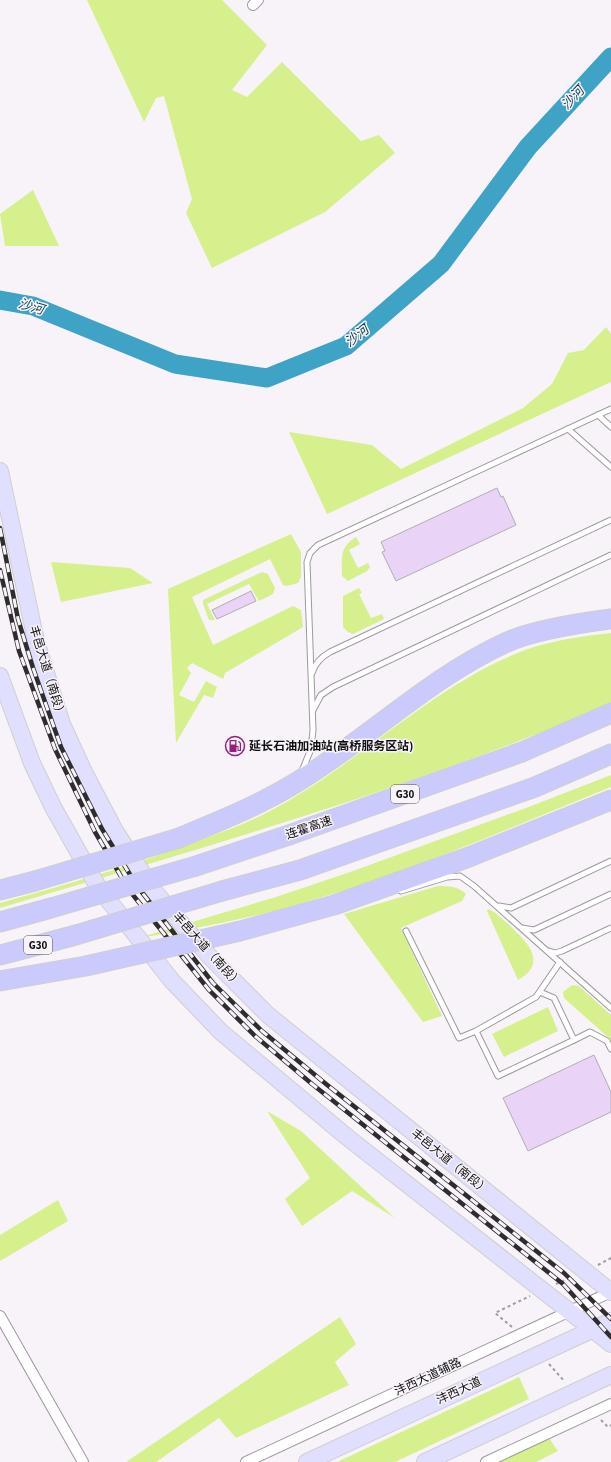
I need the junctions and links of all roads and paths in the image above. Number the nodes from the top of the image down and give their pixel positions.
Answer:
1 (611, 409) edge
2 (598, 415) junction
3 (611, 427) edge
4 (568, 429) junction
5 (611, 467) edge
6 (0, 471) edge
7 (611, 520) edge
8 (611, 555) edge
9 (611, 619) edge
10 (0, 676) edge
11 (311, 677) junction
12 (313, 710) junction
13 (611, 713) edge
14 (611, 754) edge
15 (285, 788) junction
16 (611, 800) edge
17 (611, 861) edge
18 (0, 890) edge
19 (391, 894) dead end
20 (611, 894) edge
21 (357, 904) dead end
22 (494, 904) junction
23 (311, 911) junction
24 (0, 922) edge
25 (520, 926) junction
26 (611, 928) edge
27 (406, 931) dead end
28 (546, 950) junction
29 (0, 955) edge
30 (560, 962) junction
31 (0, 981) edge
32 (540, 992) junction
33 (611, 1008) edge
34 (476, 1031) junction
35 (574, 1040) junction
36 (611, 1049) edge
37 (611, 1292) edge
38 (570, 1311) junction
39 (0, 1316) edge
40 (611, 1321) edge
41 (593, 1329) junction
42 (611, 1344) edge
43 (611, 1375) edge
44 (611, 1404) edge
45 (84, 1462) edge
46 (246, 1462) edge
47 (307, 1462) edge
48 (425, 1462) edge
49 (486, 1462) edge

1 - 2 lane
2 - 3 lane
2 - 4 lane
4 - 5 lane
4 - 11 lane
6 - 37 main road, 丰邑大道（南段）
7 - 11 lane
8 - 12 lane
9 - 15 highway
10 - 38 main road
11 - 12 lane
12 - 15 lane
13 - 24 highway, 连霍高速 / G30, bridge
14 - 29 highway, G30, bridge
15 - 18 highway, bridge
16 - 23 highway
17 - 22 lane
19 - 22 lane
20 - 25 lane
21 - 23 lane
22 - 25 lane
23 - 31 highway, bridge
25 - 28 lane
26 - 28 lane
27 - 34 lane
28 - 30 lane
30 - 32 lane
30 - 33 lane
32 - 34 lane
32 - 35 lane
34 - 35 lane
35 - 36 lane
37 - 38 street, 沣西大道辅路
38 - 41 main road
38 - 46 street, 沣西大道辅路
39 - 45 street
40 - 41 main road, 沣西大道
41 - 42 main road
41 - 47 main road, 沣西大道
43 - 48 main road
44 - 49 street

